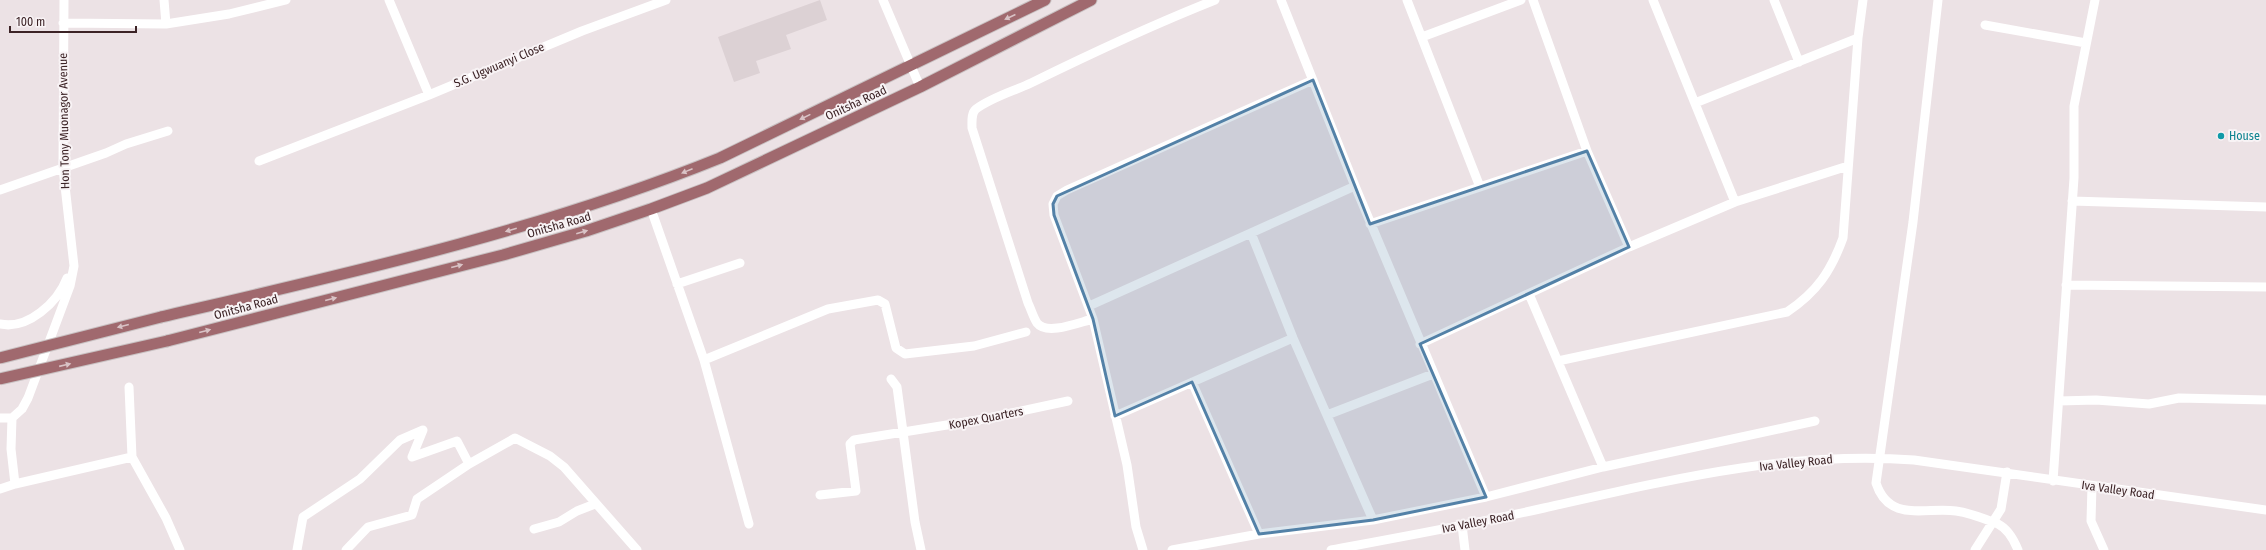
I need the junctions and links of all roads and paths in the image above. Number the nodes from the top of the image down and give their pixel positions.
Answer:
1 (64, 0) edge
2 (164, 0) edge
3 (286, 0) edge
4 (389, 0) edge
5 (666, 0) edge
6 (883, 0) edge
7 (1045, 0) edge
8 (1091, 0) edge
9 (1215, 0) edge
10 (1281, 0) edge
11 (1407, 0) edge
12 (1521, 0) edge
13 (1533, 0) edge
14 (1653, 0) edge
15 (1774, 0) edge
16 (1863, 0) edge
17 (1938, 0) edge
18 (2095, 0) edge
19 (63, 23) junction
20 (166, 24) junction
21 (1985, 25) dead end
22 (1422, 37) junction
23 (1858, 38) junction
24 (2086, 43) junction
25 (1799, 62) junction
26 (910, 66) junction
27 (1313, 80) junction
28 (920, 87) junction
29 (429, 95) junction
30 (1695, 103) junction
31 (168, 131) dead end
32 (1587, 151) junction
33 (259, 161) dead end
34 (1848, 166) junction
35 (62, 168) junction
36 (1355, 186) junction
37 (1480, 187) junction
38 (0, 190) edge
39 (1734, 202) junction
40 (2072, 202) junction
41 (2266, 207) edge
42 (651, 209) junction
43 (1370, 224) junction
44 (1251, 233) junction
45 (1629, 247) junction
46 (740, 263) dead end
47 (74, 266) junction
48 (677, 284) junction
49 (2066, 285) junction
50 (2266, 286) edge
51 (1529, 294) junction
52 (1089, 306) junction
53 (1093, 319) junction
54 (0, 324) edge
55 (1026, 332) dead end
56 (1293, 338) junction
57 (1420, 344) junction
58 (0, 358) edge
59 (704, 360) junction
60 (1558, 361) junction
61 (1433, 374) junction
62 (0, 379) edge
63 (891, 379) dead end
64 (1192, 382) junction
65 (129, 386) dead end
66 (2266, 400) edge
67 (1068, 401) dead end
68 (2059, 401) junction
69 (1327, 415) junction
70 (1115, 416) junction
71 (0, 418) edge
72 (12, 418) junction
73 (1815, 421) dead end
74 (904, 434) junction
75 (132, 456) junction
76 (1878, 457) junction
77 (469, 464) junction
78 (1603, 467) junction
79 (2007, 472) junction
80 (2053, 481) junction
81 (15, 484) junction
82 (2092, 486) junction
83 (0, 489) edge
84 (820, 495) dead end
85 (1486, 497) junction
86 (595, 504) junction
87 (2266, 510) edge
88 (1373, 520) junction
89 (1994, 522) junction
90 (749, 524) dead end
91 (1462, 525) junction
92 (534, 530) dead end
93 (1259, 534) junction
94 (180, 550) edge
95 (297, 550) edge
96 (346, 550) edge
97 (637, 550) edge
98 (921, 550) edge
99 (1143, 550) edge
100 (1172, 550) edge
101 (1331, 550) edge
102 (1465, 550) edge
103 (1975, 550) edge
104 (2018, 550) edge
105 (2104, 550) edge

1 - 19 street, Hon Tony Muonagor Avenue
2 - 20 street
3 - 20 street
4 - 29 street
5 - 29 street, S.G. Ugwuanyi Close
6 - 26 street
7 -> 26 main road, Onitsha Road
8 - 28 main road, Onitsha Road
9 - 53 street
10 - 27 street
11 - 22 street
12 - 22 street
13 - 32 street
14 - 30 street
15 - 25 street
16 - 23 street
17 - 76 street
18 - 24 street
19 - 20 street
19 - 35 street, Hon Tony Muonagor Avenue
21 - 24 street
22 - 37 street
23 - 25 street
23 - 34 street
24 - 40 street
25 - 30 street
26 - 28 street
26 -> 58 main road, Onitsha Road, bridge
27 - 36 street
27 - 52 street
28 - 42 main road, Onitsha Road
29 - 33 street, S.G. Ugwuanyi Close
30 - 39 street
31 - 35 street
32 - 37 street
32 - 45 street
34 - 39 street
34 - 60 street
35 - 38 street
35 - 47 street, Hon Tony Muonagor Avenue
36 - 43 street
36 - 44 street
37 - 43 street
39 - 45 street
40 - 41 street
40 - 49 street
42 - 48 street
62 -> 42 main road, Onitsha Road, bridge
43 - 57 street
44 - 52 street
44 - 56 street
45 - 51 street
46 - 48 street
47 - 54 street
47 - 72 street, Hon Tony Muonagor Avenue
48 - 59 street
49 - 50 street
49 - 68 street
51 - 57 street
51 - 60 street
52 - 53 street
53 - 70 street
55 - 59 street
56 - 64 street
56 - 69 street
57 - 61 street
59 - 90 street
60 - 78 street
61 - 69 street
61 - 85 street
63 - 74 street
64 - 70 street
64 - 93 street
65 - 75 street
66 - 68 street
67 - 74 street, Kopex Quarters
68 - 80 street
69 - 88 street
70 - 99 street
71 - 72 street
72 - 81 street
73 - 78 street
74 - 84 street, Kopex Quarters
74 - 98 street
75 - 81 street
75 - 94 street
76 - 79 street, Iva Valley Road
76 - 89 street
76 - 91 street, Iva Valley Road
77 - 86 street
77 - 95 street
77 - 96 street
78 - 85 street
79 - 80 street, Iva Valley Road
79 - 89 street
80 - 82 street, Iva Valley Road
81 - 83 street
82 - 87 street, Iva Valley Road
82 - 105 street
85 - 88 street
86 - 92 street
86 - 97 street
88 - 93 street
89 - 103 street
89 - 104 street
91 - 101 street, Iva Valley Road
91 - 102 street
93 - 100 street

